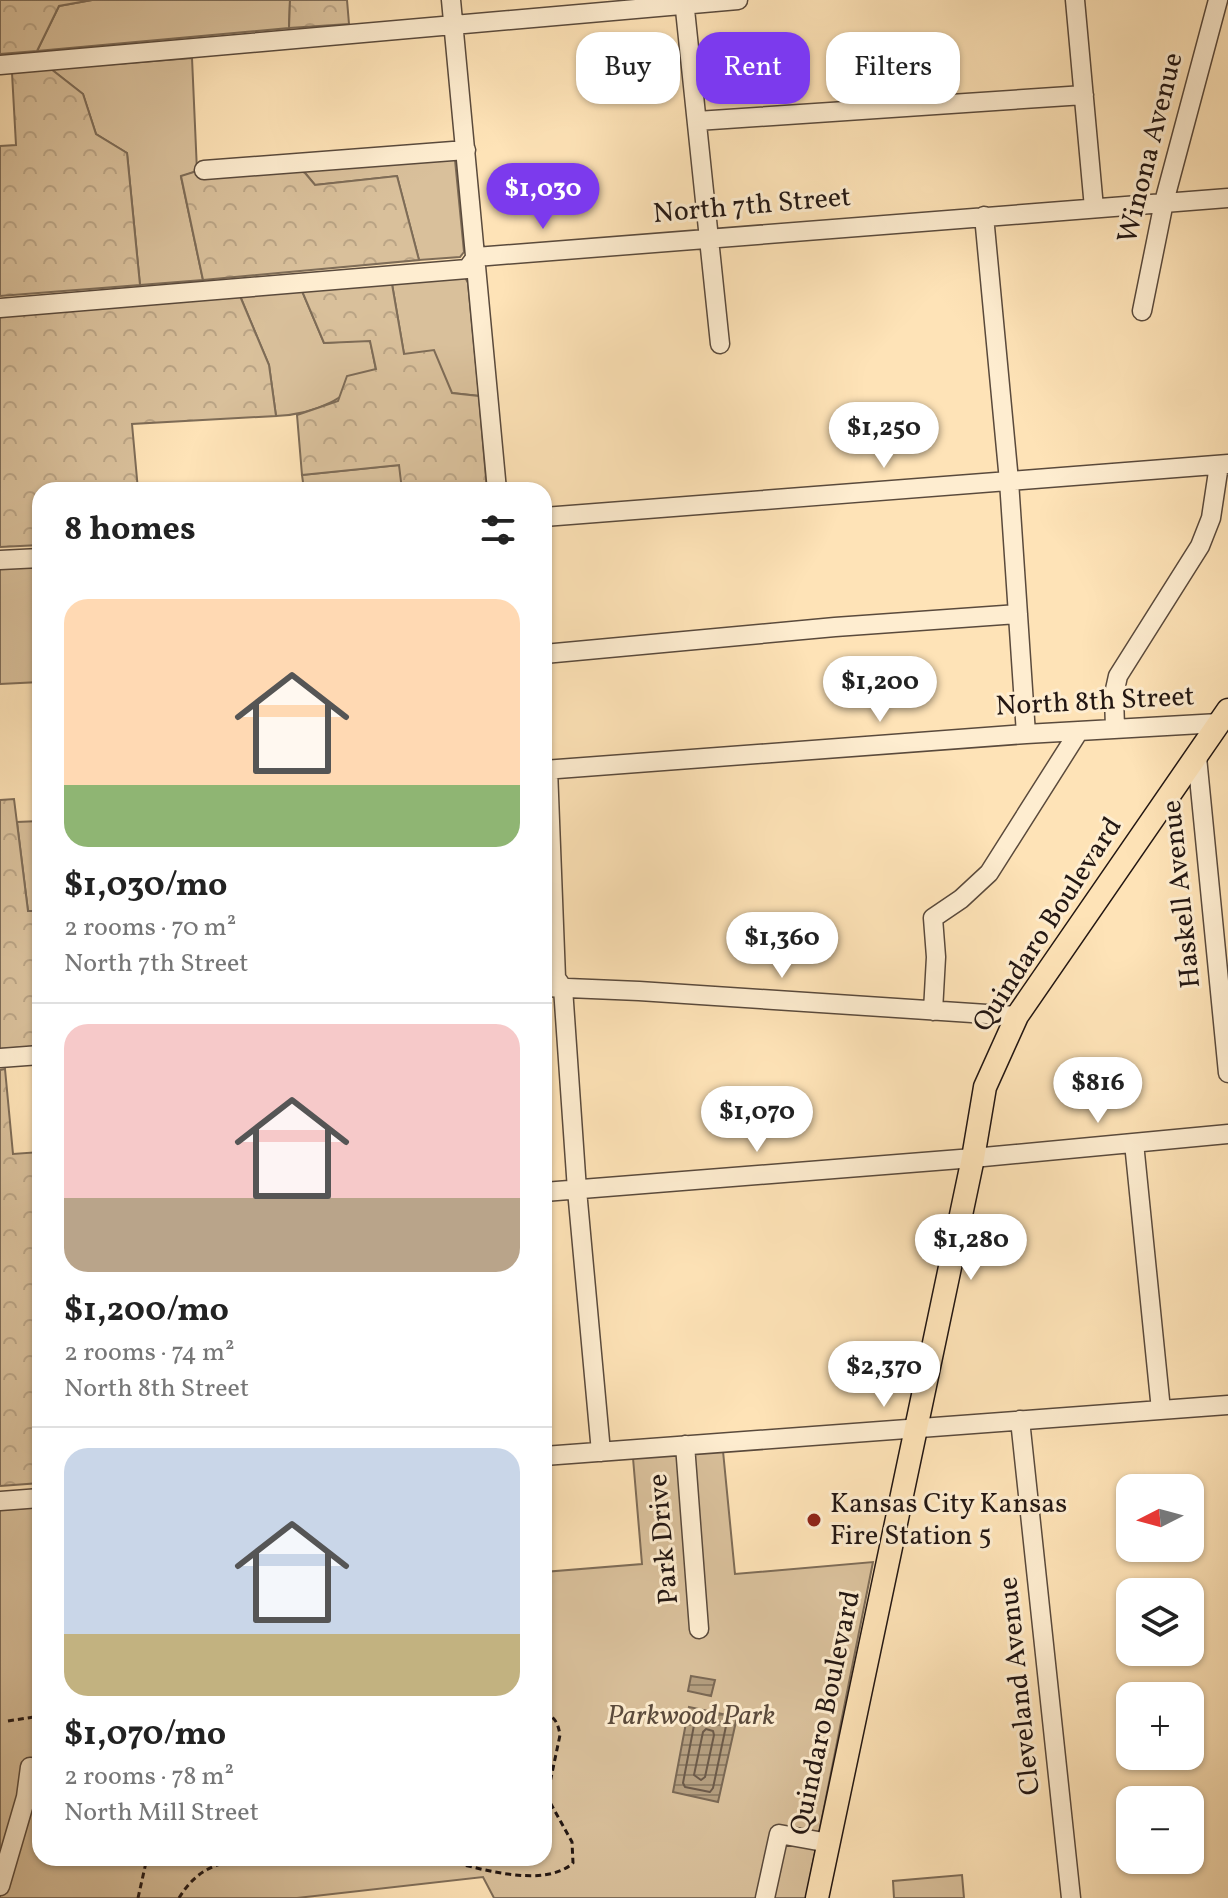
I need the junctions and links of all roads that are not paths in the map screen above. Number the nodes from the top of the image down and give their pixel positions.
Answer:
1 (451, 0) edge
2 (738, 0) edge
3 (1075, 0) edge
4 (1218, 0) edge
5 (684, 2) edge
6 (453, 27) junction
7 (0, 65) edge
8 (1084, 95) junction
9 (697, 121) junction
10 (466, 150) junction
11 (204, 170) dead end
12 (1228, 198) edge
13 (1164, 202) junction
14 (1094, 208) junction
15 (984, 216) junction
16 (709, 237) junction
17 (476, 257) junction
18 (0, 308) edge
19 (1142, 311) dead end
20 (720, 344) dead end
21 (1224, 465) edge
22 (1009, 481) junction
23 (496, 482) edge
24 (552, 516) edge
25 (32, 558) edge
26 (0, 560) edge
27 (1018, 614) junction
28 (552, 653) edge
29 (1224, 716) edge
30 (1115, 729) junction
31 (1079, 731) junction
32 (1026, 734) junction
33 (1197, 757) junction
34 (552, 770) edge
35 (1219, 888) edge
36 (552, 895) edge
37 (553, 988) edge
38 (933, 1011) junction
39 (1017, 1016) junction
40 (32, 1056) edge
41 (0, 1058) edge
42 (1228, 1073) edge
43 (1228, 1134) edge
44 (1134, 1143) junction
45 (973, 1158) junction
46 (577, 1190) junction
47 (552, 1192) edge
48 (1228, 1405) edge
49 (1161, 1410) junction
50 (1020, 1420) junction
51 (917, 1427) junction
52 (685, 1445) junction
53 (601, 1452) junction
54 (552, 1455) edge
55 (32, 1499) edge
56 (0, 1501) edge
57 (699, 1629) dead end
58 (30, 1767) dead end
59 (829, 1843) junction
60 (0, 1886) edge
61 (765, 1898) edge
62 (817, 1898) edge
63 (1071, 1898) edge

1 - 6 street
2 - 5 street
3 - 8 street
4 - 13 street, Winona Avenue
5 - 6 street
5 - 9 street
6 - 7 street
6 - 10 street
8 - 9 street
8 - 14 street
9 - 16 street
10 - 11 street
10 - 17 street
12 - 13 street, North 7th Street
13 - 14 street, North 7th Street
13 - 19 street, Winona Avenue
14 - 15 street, North 7th Street
15 - 16 street, North 7th Street
15 - 22 street
16 - 17 street, North 7th Street
16 - 20 street
17 - 18 street, North 7th Street
17 - 23 street
21 - 22 street
21 - 30 street
22 - 24 street
22 - 27 street
25 - 26 street
27 - 28 street
27 - 32 street
29 - 30 street, North 8th Street
29 - 33 main road, Quindaro Boulevard
30 - 31 street, North 8th Street
31 - 32 street, North 8th Street
31 - 38 street
32 - 34 street, North 8th Street
33 - 35 street, Haskell Avenue
33 - 39 main road, Quindaro Boulevard
35 - 42 street, Haskell Avenue
36 - 37 street
37 - 38 street
37 - 46 street
38 - 39 street
39 - 45 main road, Quindaro Boulevard
40 - 41 street
43 - 44 street
44 - 45 street
44 - 49 street
45 - 46 street
45 - 51 main road, Quindaro Boulevard
46 - 47 street
46 - 53 street
48 - 49 street
49 - 50 street
50 - 51 street
50 - 63 street, Cleveland Avenue
51 - 52 street
51 - 59 main road, Quindaro Boulevard
52 - 53 street
52 - 57 street, Park Drive
53 - 54 street
55 - 56 street
58 - 60 street
59 - 61 street
59 - 62 main road, Quindaro Boulevard

